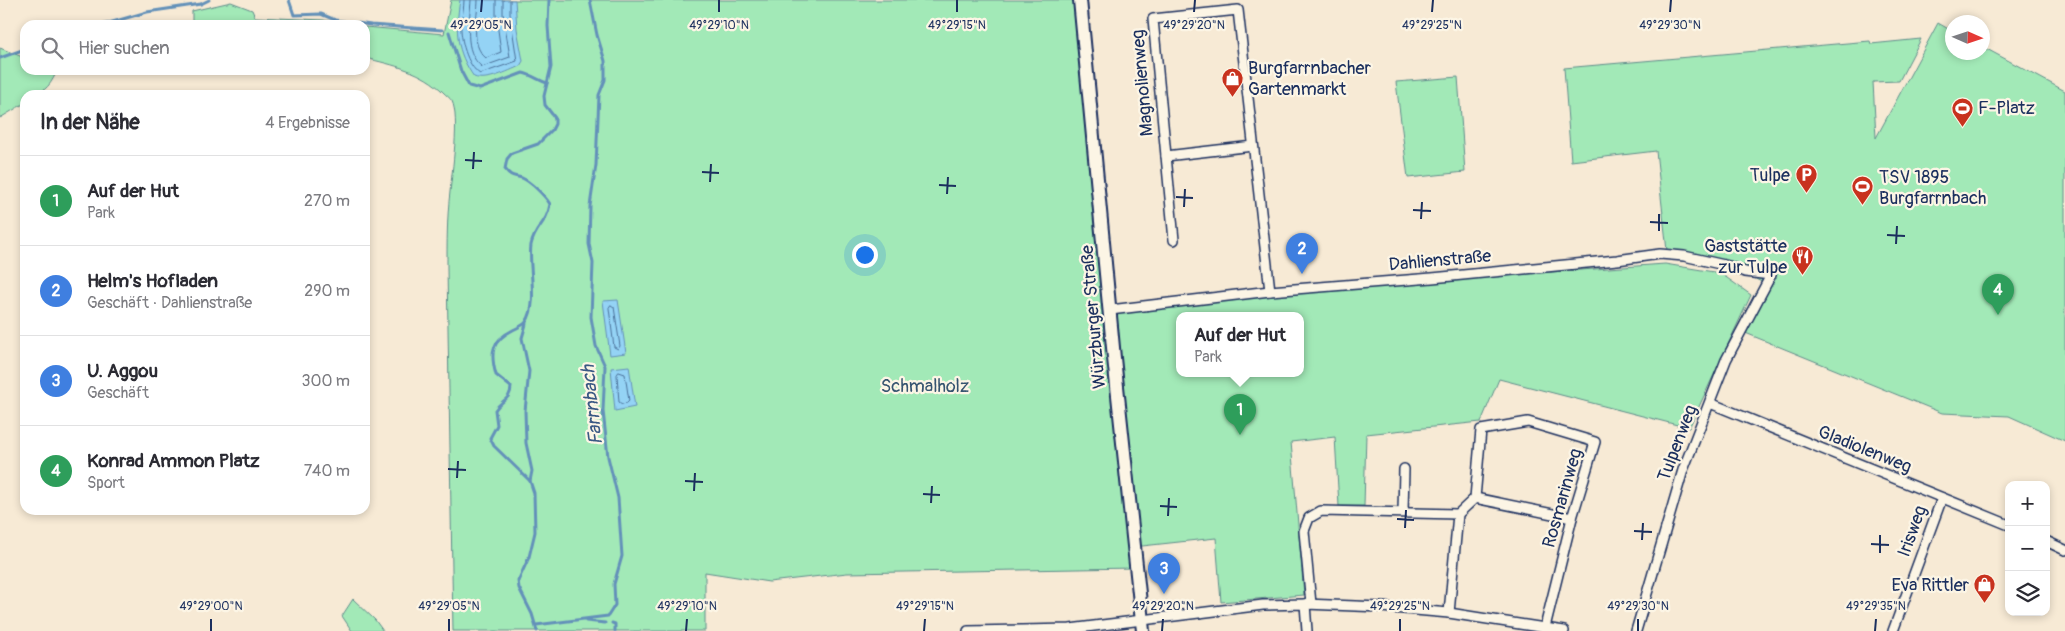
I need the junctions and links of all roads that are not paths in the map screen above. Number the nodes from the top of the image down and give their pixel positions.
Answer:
1 (1080, 0) edge
2 (1253, 146) junction
3 (1166, 156) junction
4 (1174, 240) dead end
5 (1770, 275) joint
6 (1270, 291) junction
7 (1110, 310) junction
8 (1710, 403) junction
9 (1404, 469) dead end
10 (1475, 498) junction
11 (1942, 498) junction
12 (1403, 512) junction
13 (1458, 514) junction
14 (1572, 518) junction
15 (2005, 523) edge
16 (2050, 543) edge
17 (2065, 550) edge
18 (1308, 604) junction
19 (1449, 613) junction
20 (1142, 625) edge
21 (1545, 627) junction
22 (1070, 630) edge
23 (968, 631) edge
24 (1307, 631) edge
25 (1564, 631) edge
26 (1636, 631) edge
27 (1893, 631) edge

1 - 7 street, Würzburger Straße
2 - 3 street, Magnolienweg
2 - 3 street, Magnolienweg
2 - 6 street, Magnolienweg
3 - 4 street, Magnolienweg
5 - 6 street, Dahlienstraße
5 - 8 street, Tulpenweg
6 - 7 street, Dahlienstraße
7 - 20 street, Würzburger Straße
8 - 11 street, Gladiolenweg
8 - 26 street, Tulpenweg
9 - 12 street
10 - 13 street
10 - 14 street
10 - 14 street, Rosmarinweg
11 - 15 street, Gladiolenweg
11 - 27 street, Irisweg
12 - 13 street
12 - 18 street
13 - 19 street
14 - 21 street, Rosmarinweg
16 - 17 street
18 - 19 street
18 - 20 street
18 - 24 street
19 - 21 street
20 - 22 street
21 - 25 street
22 - 23 street

